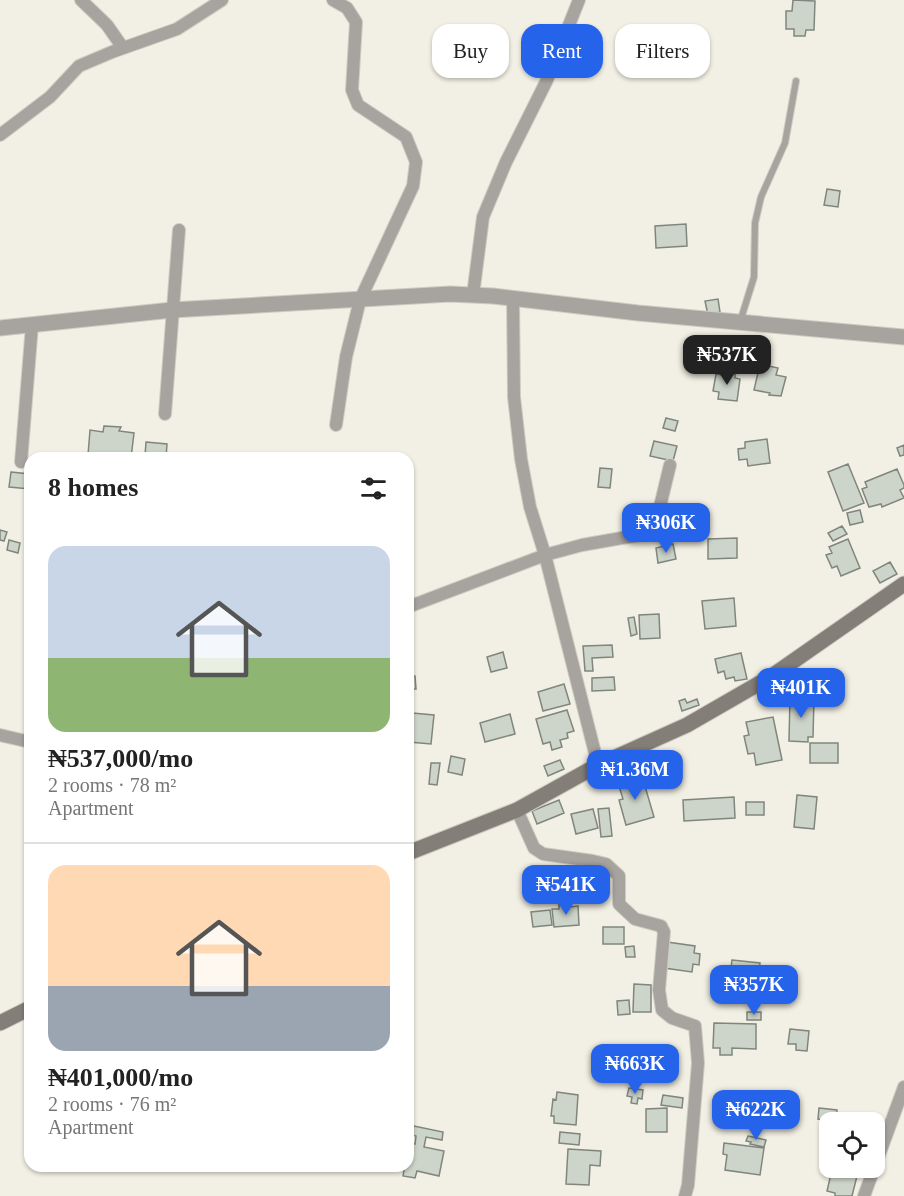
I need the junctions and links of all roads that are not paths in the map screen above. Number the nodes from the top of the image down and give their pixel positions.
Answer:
1 (81, 0) edge
2 (222, 0) edge
3 (333, 0) edge
4 (579, 0) edge
5 (123, 48) junction
6 (796, 81) dead end
7 (0, 135) edge
8 (179, 231) dead end
9 (474, 295) junction
10 (513, 298) junction
11 (360, 300) junction
12 (172, 310) junction
13 (739, 322) junction
14 (32, 325) junction
15 (0, 328) edge
16 (904, 337) edge
17 (165, 414) dead end
18 (336, 425) dead end
19 (21, 462) dead end
20 (670, 465) dead end
21 (545, 555) junction
22 (904, 584) edge
23 (414, 605) edge
24 (0, 735) edge
25 (24, 741) edge
26 (597, 765) junction
27 (517, 810) junction
28 (414, 851) edge
29 (24, 1008) edge
30 (0, 1023) edge
31 (904, 1087) edge
32 (685, 1196) edge
33 (864, 1196) edge

1 - 5 street
2 - 5 street
3 - 11 street
4 - 9 street
5 - 7 street
6 - 13 lane
8 - 12 street
9 - 10 street
9 - 11 street
10 - 13 street
10 - 21 street
11 - 12 street
11 - 18 street
12 - 14 street
12 - 17 street
13 - 16 street
14 - 15 street
14 - 19 street
20 - 21 street
21 - 23 street
21 - 26 street
22 - 26 main road
24 - 25 street
26 - 27 main road
27 - 28 main road
27 - 32 street
29 - 30 main road
31 - 33 street

